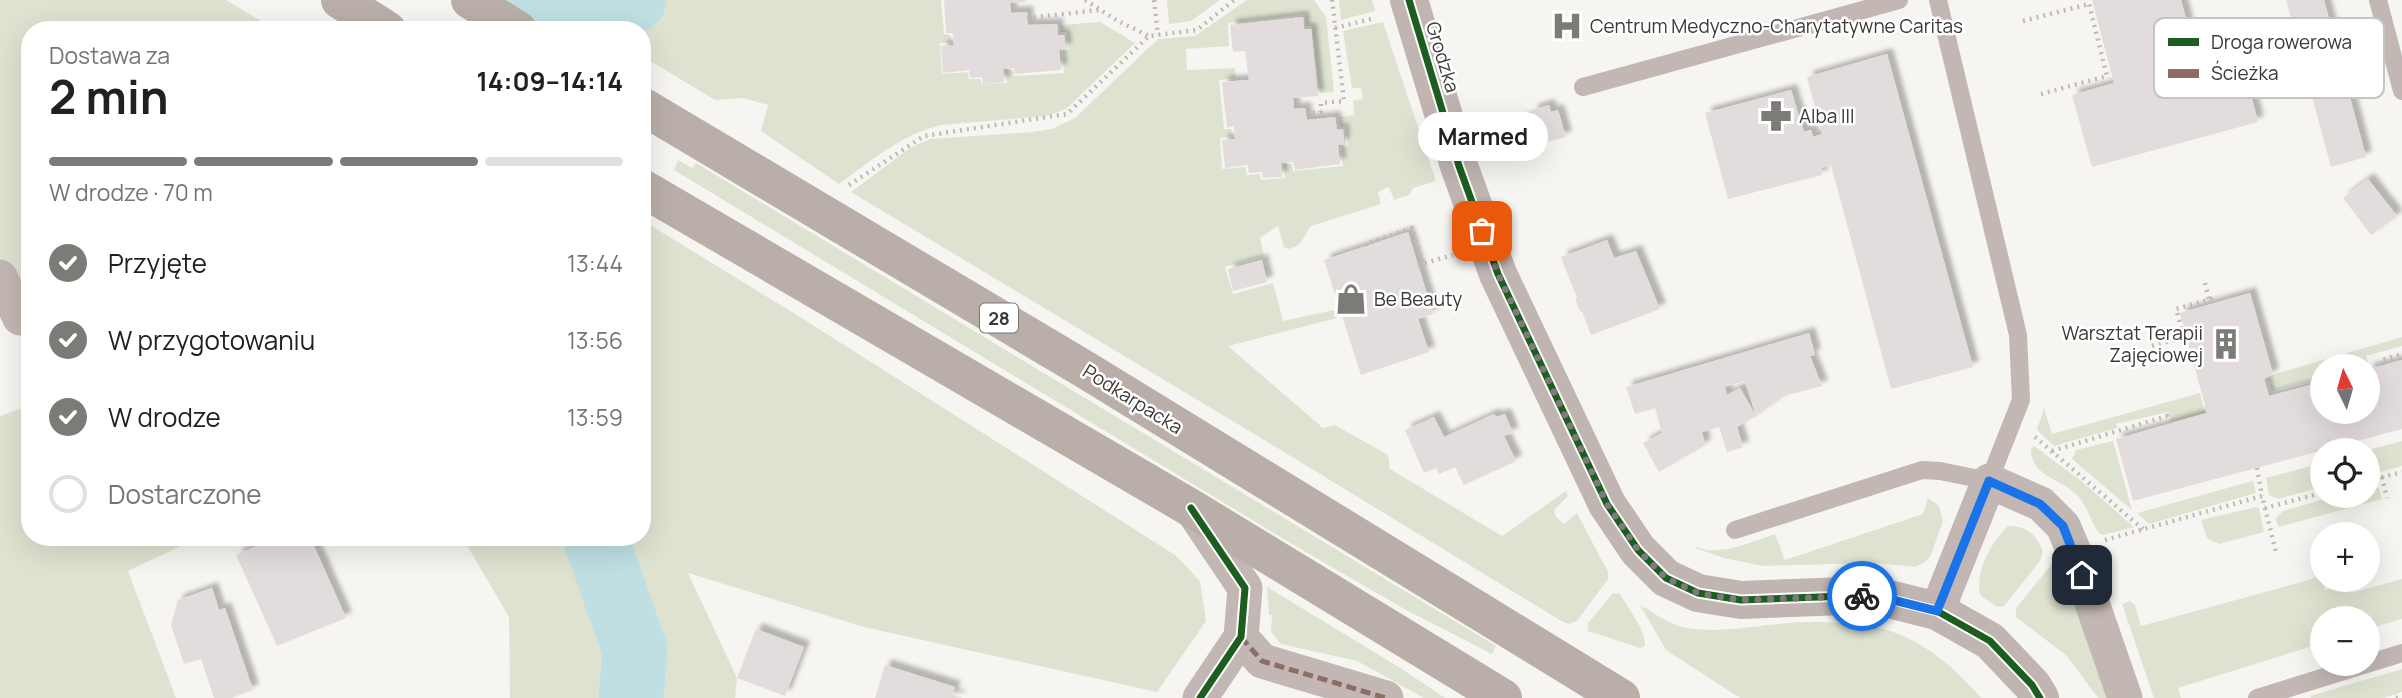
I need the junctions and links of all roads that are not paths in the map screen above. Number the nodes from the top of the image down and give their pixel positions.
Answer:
1 (340, 0) edge
2 (470, 0) edge
3 (1899, 0) edge
4 (1938, 0) edge
5 (2378, 0) edge
6 (1398, 7) edge
7 (2383, 18) edge
8 (373, 21) edge
9 (504, 21) edge
10 (2384, 23) edge
11 (1583, 87) dead end
12 (2402, 91) edge
13 (651, 111) edge
14 (651, 193) edge
15 (0, 277) edge
16 (20, 318) dead end
17 (1989, 481) junction
18 (1191, 508) junction
19 (1735, 530) dead end
20 (1937, 611) junction
21 (1241, 637) junction
22 (2402, 653) edge
23 (1322, 687) edge
24 (1200, 698) edge
25 (1386, 698) edge
26 (1503, 698) edge
27 (1621, 698) edge
28 (2040, 698) edge
29 (2124, 698) edge
30 (2257, 698) edge

1 - 8 main road
2 - 9 main road
3 - 11 lane
4 - 17 lane
5 - 7 lane
6 - 20 street, Grodzka
10 - 12 lane
13 - 27 main road, Podkarpacka / 28
14 - 18 main road
15 - 16 street
17 - 19 lane
17 - 20 street
17 - 29 street
18 - 21 street
18 - 26 main road
20 - 28 street, Grodzka
21 - 23 street
21 - 24 street
22 - 30 lane
23 - 25 street

